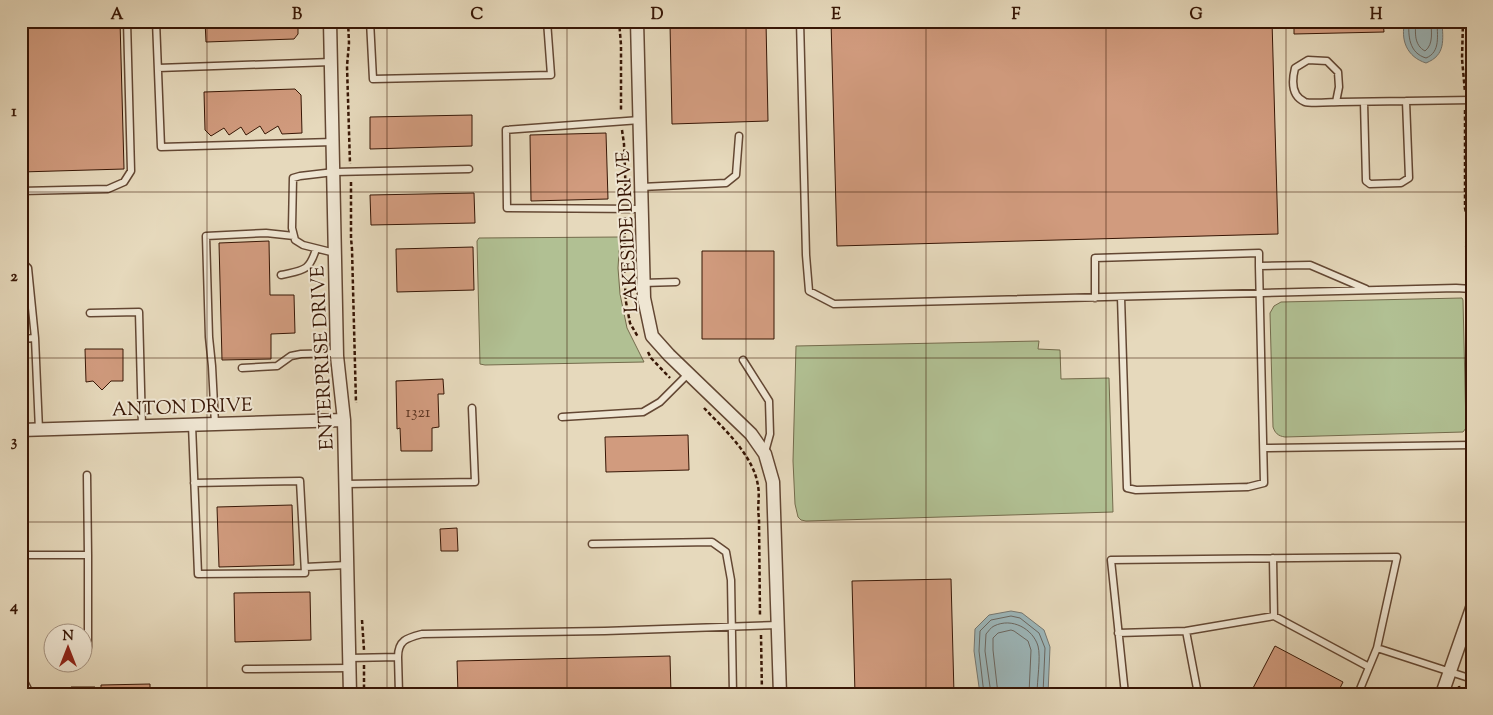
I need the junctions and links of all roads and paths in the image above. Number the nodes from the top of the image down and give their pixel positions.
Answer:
1 (127, 21) edge
2 (156, 21) edge
3 (330, 21) edge
4 (348, 21) edge
5 (370, 21) edge
6 (547, 21) edge
7 (636, 21) edge
8 (800, 21) edge
9 (1463, 21) edge
10 (331, 62) junction
11 (158, 68) junction
12 (1468, 100) edge
13 (1406, 101) junction
14 (1336, 102) junction
15 (1364, 102) junction
16 (640, 120) junction
17 (739, 136) dead end
18 (333, 142) junction
19 (469, 169) dead end
20 (334, 172) junction
21 (351, 172) junction
22 (641, 187) junction
23 (21, 191) edge
24 (641, 209) junction
25 (294, 236) junction
26 (316, 249) junction
27 (336, 253) junction
28 (21, 261) edge
29 (1259, 266) junction
30 (281, 275) dead end
31 (676, 282) dead end
32 (644, 283) junction
33 (1470, 289) edge
34 (1369, 290) junction
35 (1260, 293) junction
36 (1121, 297) junction
37 (1095, 298) junction
38 (90, 313) dead end
39 (34, 338) junction
40 (21, 339) edge
41 (337, 353) junction
42 (743, 360) dead end
43 (242, 368) dead end
44 (688, 374) junction
45 (1472, 396) edge
46 (356, 404) dead end
47 (472, 408) dead end
48 (1472, 410) edge
49 (562, 417) dead end
50 (1472, 418) edge
51 (344, 420) junction
52 (214, 424) junction
53 (192, 425) junction
54 (142, 426) junction
55 (21, 430) edge
56 (39, 430) junction
57 (1472, 445) edge
58 (1264, 448) junction
59 (765, 453) junction
60 (87, 475) dead end
61 (194, 483) junction
62 (346, 484) junction
63 (592, 544) dead end
64 (21, 554) edge
65 (88, 555) junction
66 (1274, 558) junction
67 (347, 566) junction
68 (305, 567) junction
69 (1472, 608) edge
70 (362, 614) dead end
71 (1274, 616) junction
72 (88, 622) edge
73 (778, 625) junction
74 (732, 627) junction
75 (1186, 631) junction
76 (1118, 633) junction
77 (1466, 643) edge
78 (1377, 648) junction
79 (398, 657) junction
80 (364, 658) junction
81 (350, 663) junction
82 (1369, 667) junction
83 (246, 669) dead end
84 (1450, 672) junction
85 (1472, 679) edge
86 (21, 682) edge
87 (27, 694) edge
88 (350, 694) edge
89 (364, 694) edge
90 (399, 694) edge
91 (733, 694) edge
92 (780, 694) edge
93 (1124, 694) edge
94 (1198, 694) edge
95 (1358, 694) edge
96 (1442, 694) edge

1 - 23 lane
2 - 11 lane
3 - 10 street, ENTERPRISE DRIVE
4 - 21 path
5 - 6 lane
7 - 16 street, LAKESIDE DRIVE
8 - 37 lane
9 - 12 path
10 - 11 lane
10 - 18 street, ENTERPRISE DRIVE
11 - 18 lane
12 - 13 lane
12 - 33 path
13 - 15 lane
13 - 15 lane
14 - 14 lane
14 - 15 lane
16 - 22 street, LAKESIDE DRIVE
16 - 24 lane
17 - 22 lane
18 - 20 street, ENTERPRISE DRIVE
19 - 21 lane
20 - 21 lane
20 - 25 lane
20 - 27 street, ENTERPRISE DRIVE
21 - 46 path
22 - 24 street, LAKESIDE DRIVE
24 - 32 street, LAKESIDE DRIVE
25 - 26 lane
25 - 52 lane
26 - 27 lane
26 - 30 lane
27 - 41 street, ENTERPRISE DRIVE
28 - 39 lane
29 - 34 lane
29 - 35 lane
29 - 37 lane
31 - 32 lane
32 - 44 street, LAKESIDE DRIVE
33 - 34 lane
33 - 45 path
34 - 35 lane
35 - 36 lane
35 - 58 lane
36 - 37 lane
36 - 58 lane
38 - 54 lane
39 - 40 lane
39 - 56 lane
41 - 43 lane
41 - 51 street, ENTERPRISE DRIVE
42 - 59 lane
44 - 49 lane
44 - 59 street, LAKESIDE DRIVE
47 - 62 lane
48 - 50 path
51 - 52 street, ANTON DRIVE
51 - 62 street, ENTERPRISE DRIVE
52 - 53 street, ANTON DRIVE
53 - 54 street, ANTON DRIVE
53 - 61 lane
54 - 56 street, ANTON DRIVE
55 - 56 street, ANTON DRIVE
57 - 58 lane
59 - 73 street, LAKESIDE DRIVE
60 - 65 lane
61 - 68 lane
61 - 68 lane
62 - 67 street, ENTERPRISE DRIVE
63 - 74 lane
64 - 65 lane
65 - 72 lane
66 - 71 lane
66 - 76 lane
66 - 78 lane
67 - 68 lane
67 - 81 street, ENTERPRISE DRIVE
69 - 77 street
70 - 80 path
71 - 75 lane
71 - 82 lane
73 - 74 lane
73 - 92 street, LAKESIDE DRIVE
74 - 79 lane
74 - 91 lane
75 - 76 lane
75 - 94 lane
76 - 93 lane
77 - 84 street
78 - 82 lane
78 - 84 lane
79 - 80 lane
79 - 90 lane
80 - 81 lane
80 - 89 path
81 - 83 lane
81 - 88 street, ENTERPRISE DRIVE
82 - 95 lane
84 - 85 lane
84 - 96 street
86 - 87 street

